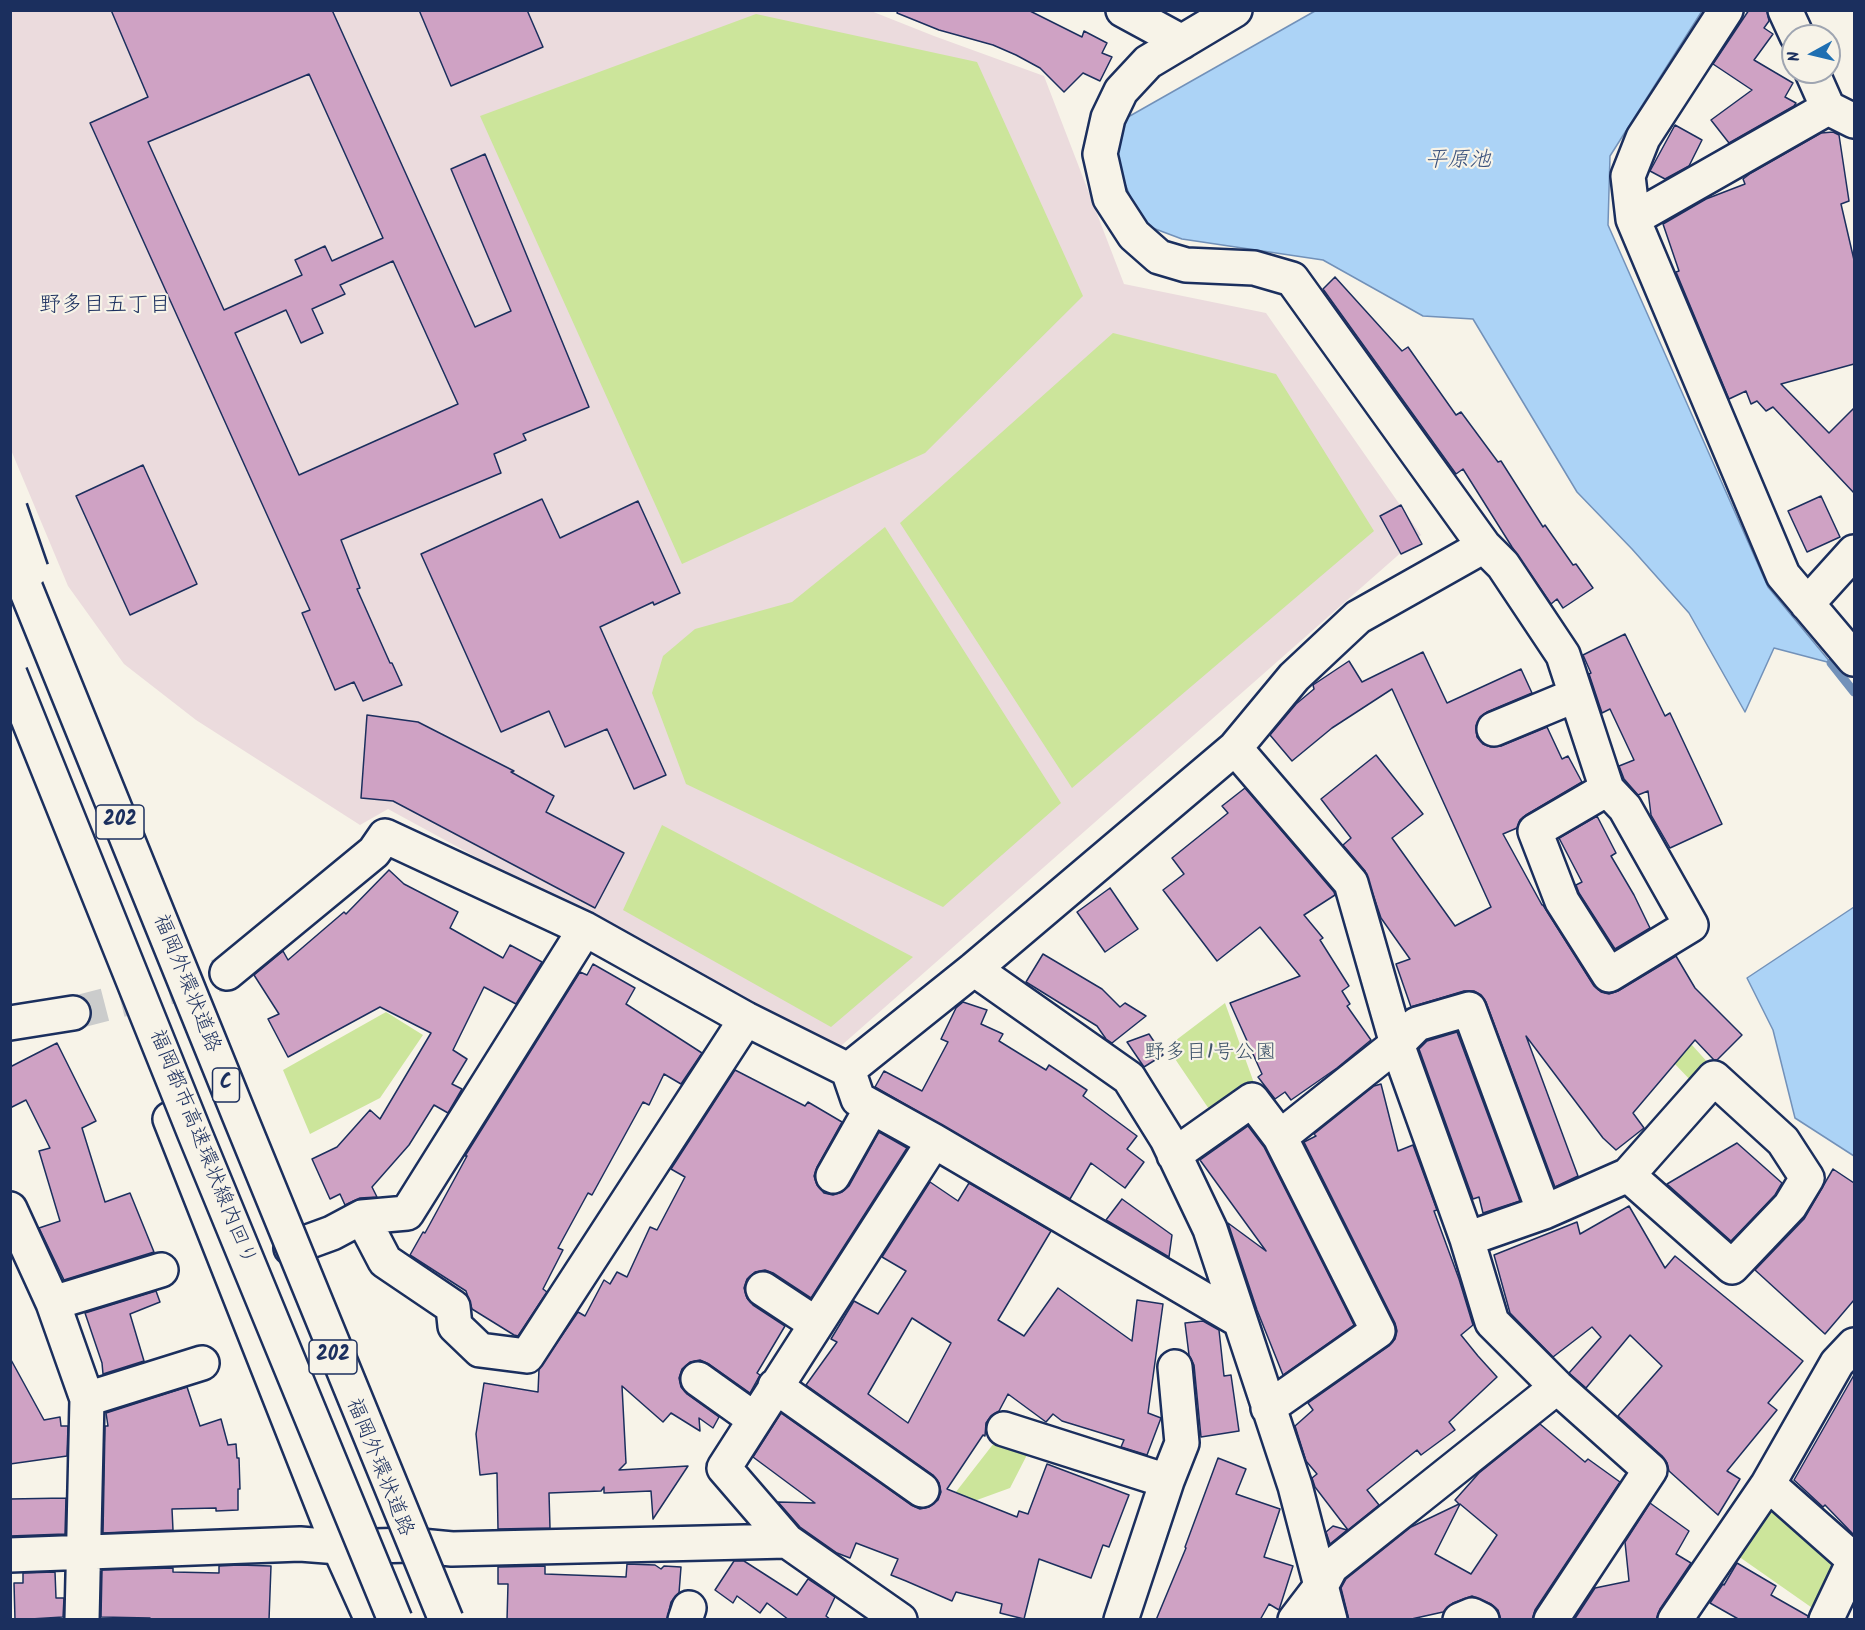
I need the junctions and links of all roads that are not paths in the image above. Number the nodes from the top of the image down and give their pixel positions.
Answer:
1 (1123, 10) edge
2 (1235, 10) edge
3 (1726, 10) edge
4 (1785, 10) edge
5 (1791, 24) edge
6 (1182, 42) junction
7 (1820, 84) edge
8 (1841, 114) edge
9 (1633, 219) junction
10 (10, 509) edge
11 (1484, 546) junction
12 (10, 549) edge
13 (1854, 552) edge
14 (1807, 604) junction
15 (1854, 659) edge
16 (10, 674) edge
17 (1576, 694) junction
18 (68, 696) junction
19 (1494, 729) dead end
20 (10, 734) edge
21 (1235, 748) junction
22 (1607, 789) junction
23 (585, 929) junction
24 (974, 969) junction
25 (227, 973) tunnel mouth
26 (73, 1013) tunnel mouth
27 (746, 1018) junction
28 (10, 1023) edge
29 (1397, 1044) junction
30 (848, 1070) junction
31 (872, 1107) junction
32 (1280, 1137) junction
33 (934, 1141) junction
34 (1174, 1155) junction
35 (1628, 1175) junction
36 (833, 1176) dead end
37 (10, 1209) edge
38 (1544, 1212) junction
39 (362, 1217) junction
40 (1467, 1239) junction
41 (291, 1248) junction
42 (161, 1270) dead end
43 (763, 1289) dead end
44 (53, 1303) junction
45 (1239, 1320) junction
46 (816, 1323) junction
47 (1854, 1345) edge
48 (202, 1363) dead end
49 (1175, 1367) dead end
50 (698, 1379) dead end
51 (775, 1386) junction
52 (1557, 1387) junction
53 (87, 1399) junction
54 (1268, 1408) junction
55 (754, 1419) junction
56 (1004, 1429) dead end
57 (1167, 1481) junction
58 (1767, 1484) junction
59 (922, 1490) dead end
60 (787, 1541) junction
61 (410, 1545) junction
62 (339, 1547) junction
63 (83, 1553) junction
64 (10, 1555) edge
65 (1854, 1560) edge
66 (1322, 1586) junction
67 (82, 1620) edge
68 (372, 1620) edge
69 (395, 1620) edge
70 (438, 1620) edge
71 (446, 1620) edge
72 (900, 1620) edge
73 (1121, 1620) edge
74 (1295, 1620) edge
75 (1330, 1620) edge
76 (1460, 1620) edge
77 (1482, 1620) edge
78 (1551, 1620) edge
79 (1675, 1620) edge
80 (1826, 1620) edge

1 - 6 main road
2 - 6 main road
3 - 9 main road
4 - 5 main road
6 - 11 main road
7 - 8 main road
8 - 9 main road
9 - 14 main road
10 - 18 main road, bridge
11 - 17 main road
11 - 21 main road
12 - 18 main road, C, bridge
12 - 41 main road, 福岡外環状道路 / 202, bridge
13 - 14 main road
14 - 15 main road
16 - 69 main road, 福岡都市高速環状線内回り / C, bridge
17 - 19 main road
17 - 22 main road
18 - 71 main road, C, bridge
20 - 62 main road
21 - 24 main road
21 - 29 main road
22 - 22 main road
23 - 25 main road
23 - 27 main road
23 - 39 main road
24 - 30 main road
24 - 34 main road
26 - 28 main road
27 - 30 main road
27 - 39 main road
29 - 32 main road
29 - 38 main road
29 - 40 main road
30 - 31 main road
31 - 33 main road
31 - 36 main road
32 - 34 main road
32 - 54 main road
33 - 45 main road
33 - 46 main road
34 - 45 main road
35 - 35 main road
35 - 38 main road
37 - 44 main road
38 - 40 main road
39 - 41 main road
40 - 52 main road
41 - 61 main road, 福岡外環状道路 / 202
42 - 44 main road
43 - 46 main road
44 - 53 main road
45 - 54 main road
46 - 51 main road
47 - 58 main road
48 - 53 main road
49 - 57 main road
50 - 55 main road
51 - 55 main road
51 - 59 main road
52 - 66 main road
52 - 78 main road
53 - 63 main road
54 - 66 main road
55 - 60 main road
56 - 57 main road
57 - 73 main road
58 - 65 main road
58 - 79 main road
60 - 61 main road
60 - 72 main road
61 - 62 main road
61 - 70 main road, 福岡外環状道路 / 202
62 - 63 main road
62 - 68 main road
63 - 64 main road
63 - 67 main road
65 - 80 main road
66 - 74 main road
66 - 75 main road
76 - 77 main road

